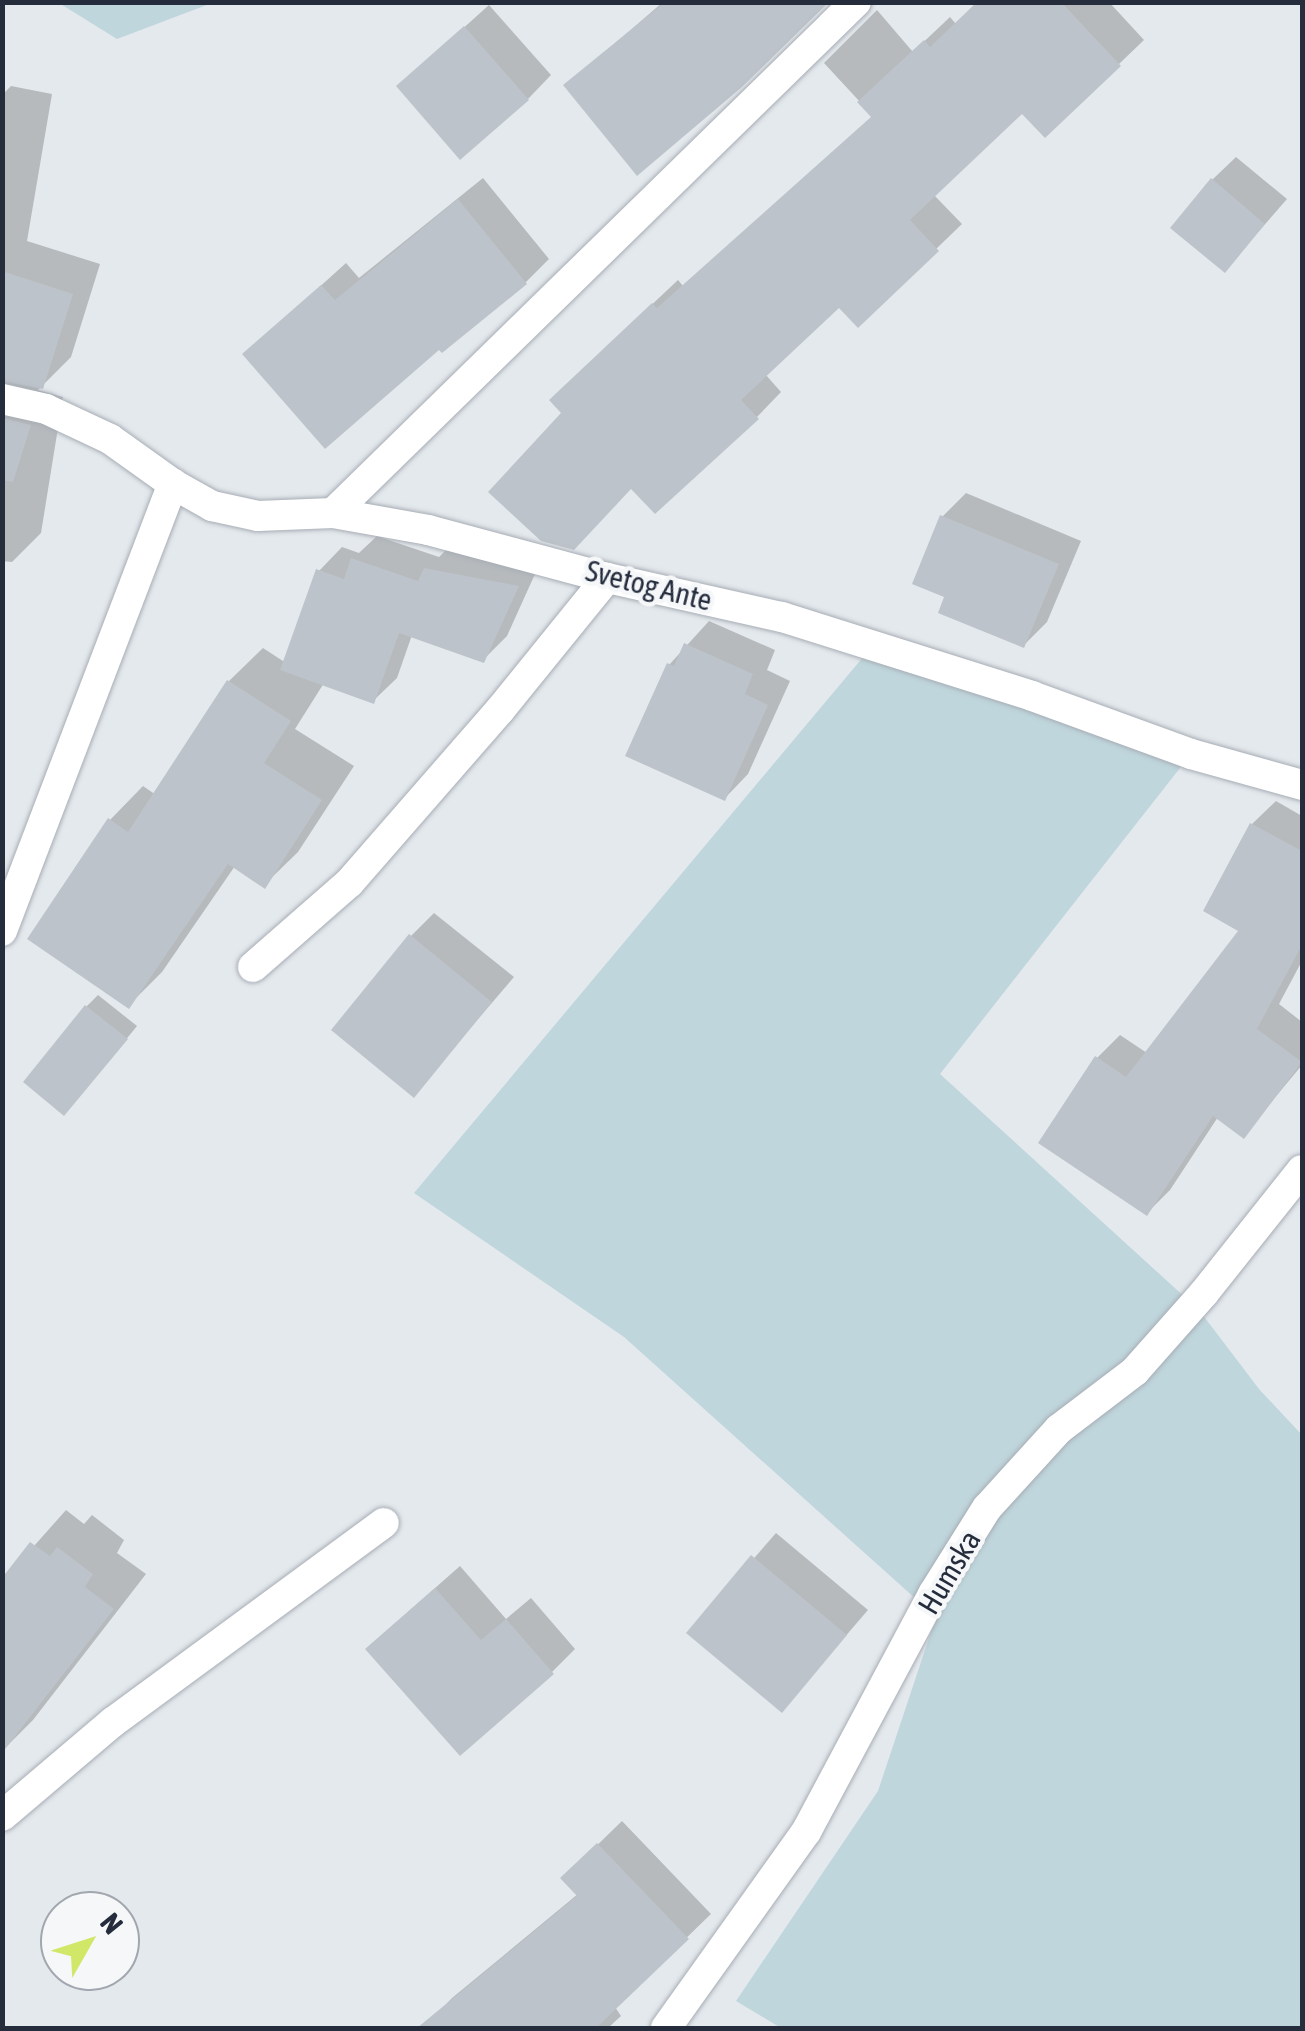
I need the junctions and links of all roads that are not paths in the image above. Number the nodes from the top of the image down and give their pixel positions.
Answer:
1 (856, 2) edge
2 (2, 399) edge
3 (173, 484) junction
4 (333, 512) junction
5 (606, 578) junction
6 (1302, 785) edge
7 (2, 931) edge
8 (254, 968) dead end
9 (1302, 1170) edge
10 (384, 1523) dead end
11 (2, 1816) edge
12 (666, 2028) edge

1 - 4 street
2 - 3 street, Svetog Ante
3 - 4 street, Svetog Ante
3 - 7 street
4 - 5 street, Svetog Ante
5 - 6 street, Svetog Ante
5 - 8 street
9 - 12 street, Humska
10 - 11 street

